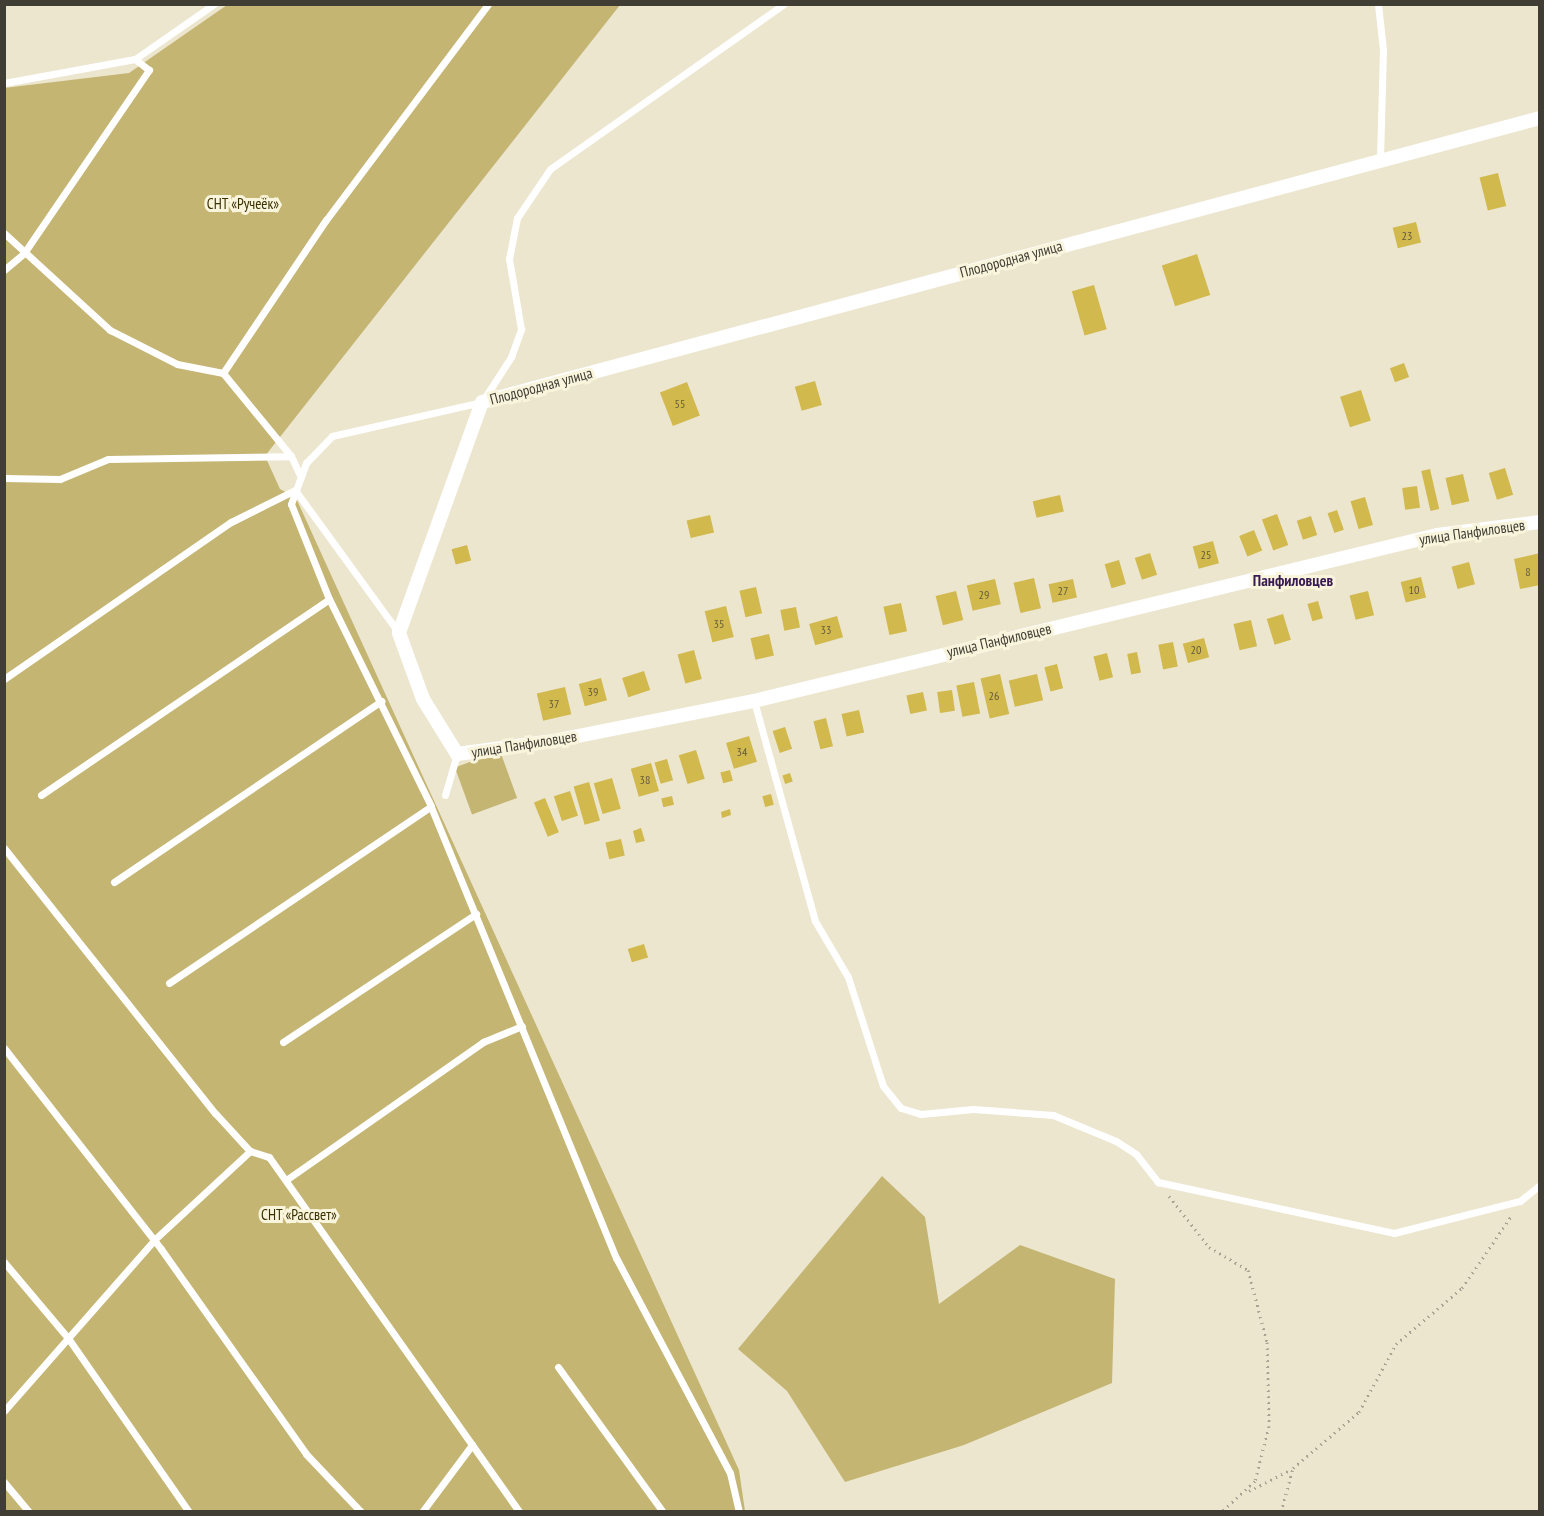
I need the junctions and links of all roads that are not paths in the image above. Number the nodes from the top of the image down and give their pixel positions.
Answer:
1 (214, 4) edge
2 (488, 4) edge
3 (784, 4) edge
4 (1378, 4) edge
5 (135, 59) junction
6 (4, 83) edge
7 (1539, 118) edge
8 (1380, 159) junction
9 (4, 233) edge
10 (24, 253) junction
11 (4, 270) edge
12 (223, 373) junction
13 (482, 402) junction
14 (291, 456) junction
15 (300, 475) junction
16 (4, 478) edge
17 (295, 490) junction
18 (1539, 522) edge
19 (329, 599) junction
20 (399, 633) junction
21 (4, 679) edge
22 (381, 701) junction
23 (754, 701) junction
24 (457, 754) junction
25 (41, 795) dead end
26 (445, 795) dead end
27 (431, 806) junction
28 (4, 848) edge
29 (11, 856) junction
30 (4, 863) edge
31 (114, 882) dead end
32 (476, 914) junction
33 (170, 983) dead end
34 (522, 1026) junction
35 (283, 1042) dead end
36 (4, 1048) edge
37 (250, 1151) junction
38 (286, 1180) junction
39 (1539, 1185) edge
40 (154, 1240) junction
41 (4, 1262) edge
42 (68, 1338) junction
43 (558, 1367) dead end
44 (4, 1411) edge
45 (472, 1444) junction
46 (4, 1482) edge
47 (29, 1512) edge
48 (189, 1512) edge
49 (361, 1512) edge
50 (422, 1512) edge
51 (519, 1512) edge
52 (663, 1512) edge
53 (739, 1512) edge

1 - 5 lane
2 - 12 lane
3 - 13 lane
4 - 8 lane
5 - 6 lane
5 - 10 lane
7 - 8 street, Плодородная улица
8 - 13 street, Плодородная улица
9 - 10 lane
10 - 11 lane
10 - 12 lane
12 - 14 lane
13 - 15 lane
13 - 20 street
14 - 15 lane
14 - 16 lane
15 - 17 lane
17 - 19 lane
17 - 20 lane
17 - 21 lane
18 - 23 street, улица Панфиловцев
19 - 22 lane
19 - 25 lane
20 - 24 street
22 - 27 lane
22 - 31 lane
23 - 24 street, улица Панфиловцев
23 - 39 lane
24 - 26 lane
27 - 32 lane
27 - 33 lane
28 - 29 lane
29 - 30 lane
29 - 37 lane
32 - 34 lane
32 - 35 lane
34 - 38 lane
34 - 53 lane
36 - 40 lane
37 - 38 lane
37 - 40 lane
38 - 45 lane
40 - 42 lane
40 - 49 lane
41 - 42 lane
42 - 44 lane
42 - 48 lane
43 - 52 lane
45 - 50 lane
45 - 51 lane
46 - 47 lane

